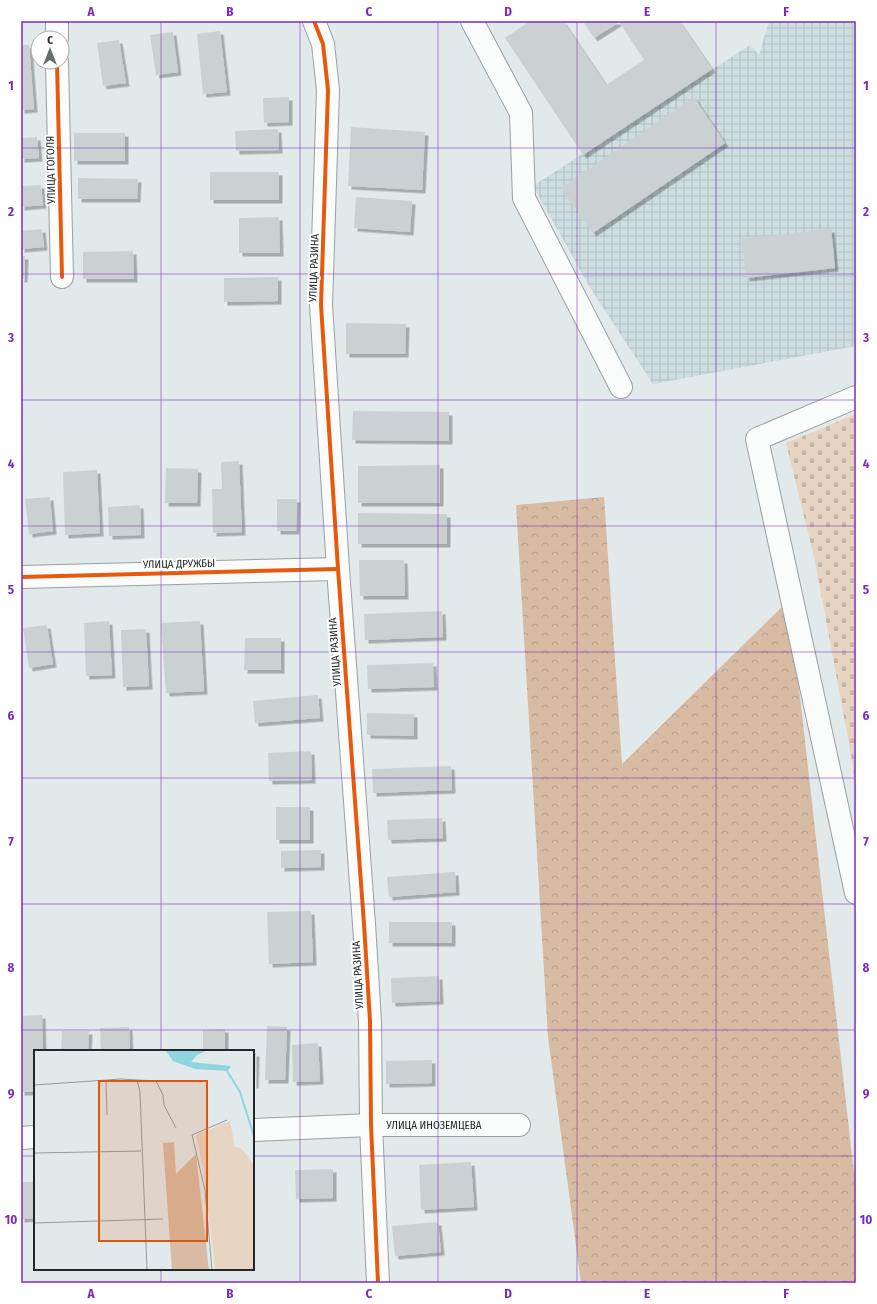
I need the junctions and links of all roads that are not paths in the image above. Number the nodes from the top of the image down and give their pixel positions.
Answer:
1 (314, 21) edge
2 (472, 21) edge
3 (57, 70) edge
4 (62, 277) dead end
5 (621, 387) dead end
6 (856, 396) edge
7 (338, 569) junction
8 (21, 577) edge
9 (856, 893) edge
10 (371, 1126) junction
11 (519, 1126) dead end
12 (254, 1130) edge
13 (21, 1138) edge
14 (34, 1138) edge
15 (378, 1283) edge

1 - 7 street, УЛИЦА РАЗИНА
2 - 5 street
3 - 4 street, УЛИЦА ГОГОЛЯ
6 - 9 street
7 - 8 street, УЛИЦА ДРУЖБЫ
7 - 10 street, УЛИЦА РАЗИНА
10 - 11 street, УЛИЦА ИНОЗЕМЦЕВА
10 - 12 street, УЛИЦА ИНОЗЕМЦЕВА
10 - 15 street, УЛИЦА РАЗИНА
13 - 14 street

